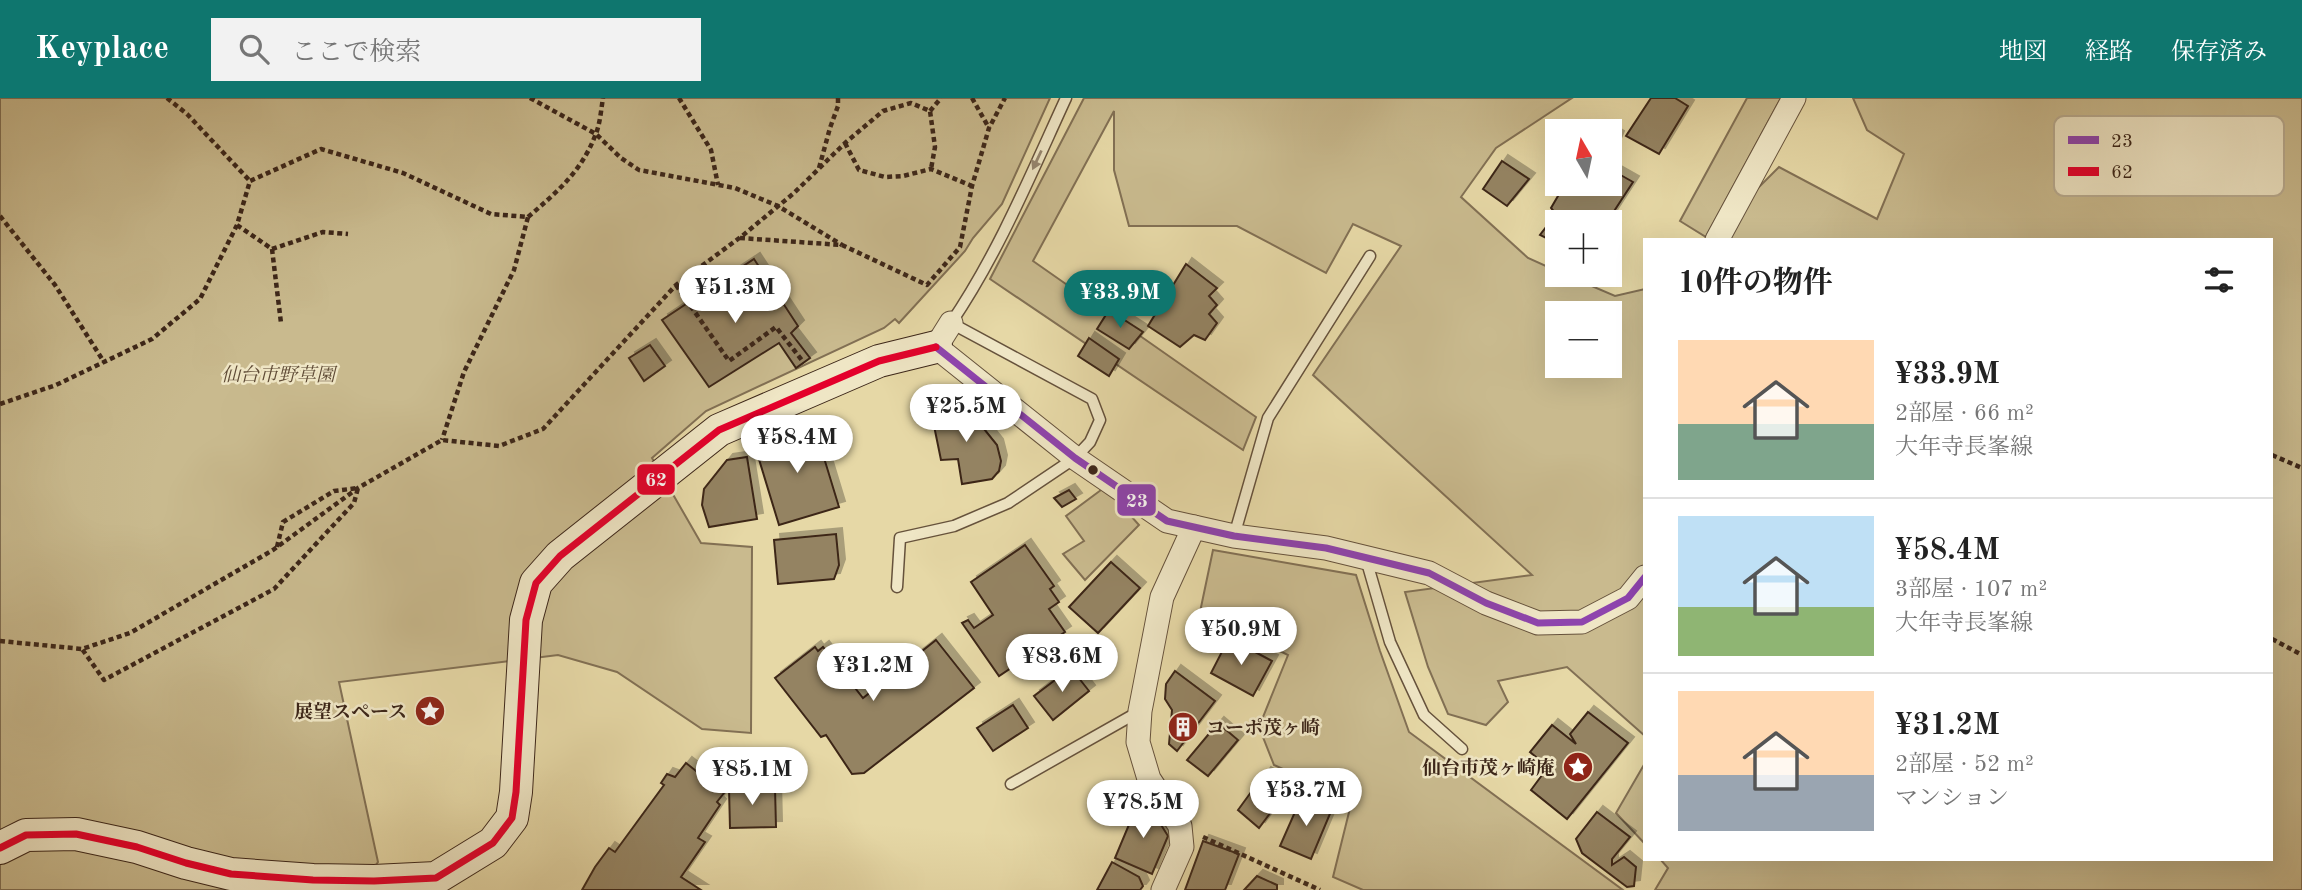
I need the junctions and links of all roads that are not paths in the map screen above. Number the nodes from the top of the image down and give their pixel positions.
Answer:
1 (1066, 98) edge
2 (1794, 98) edge
3 (1718, 238) edge
4 (1370, 256) dead end
5 (944, 335) junction
6 (1075, 458) junction
7 (1194, 527) junction
8 (1234, 536) junction
9 (1366, 556) junction
10 (1643, 579) edge
11 (897, 586) dead end
12 (1140, 711) junction
13 (1462, 749) dead end
14 (1011, 784) dead end
15 (0, 848) edge
16 (424, 884) edge
17 (314, 885) edge
18 (1163, 890) edge

1 -> 5 lane
2 - 3 street
4 - 8 lane
5 - 6 street
5 - 6 lane
5 - 16 street
6 - 7 street
6 - 11 lane
7 - 8 street
7 - 12 street
8 - 9 street
9 - 10 street
9 - 13 lane
12 - 14 lane
12 - 18 street
15 - 17 street
16 - 17 street

